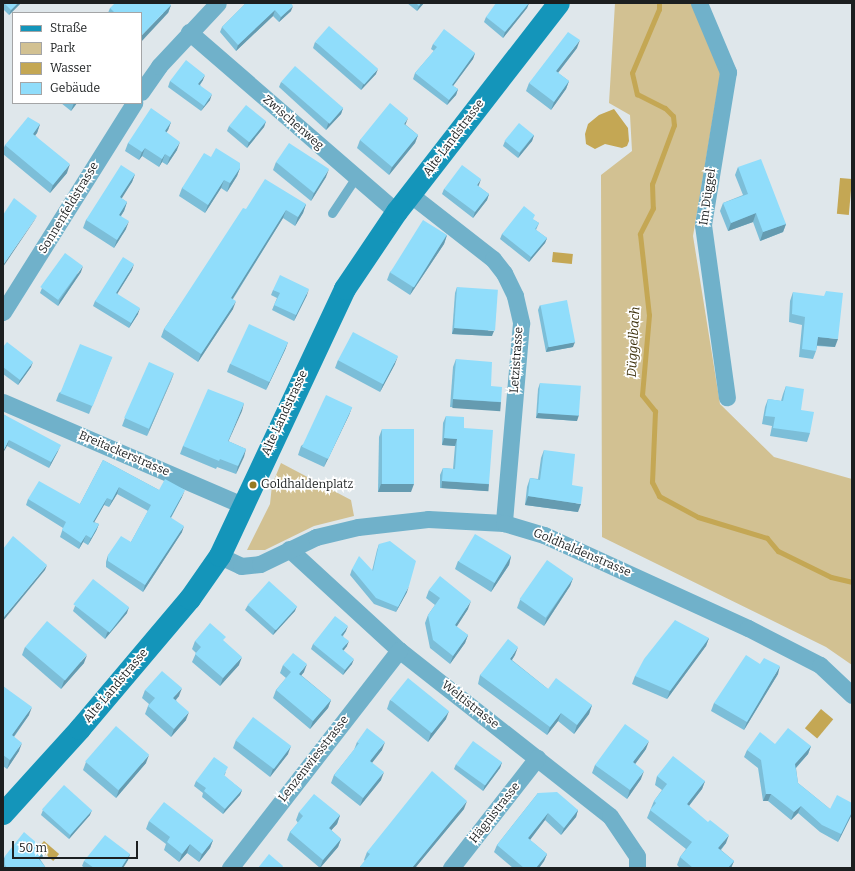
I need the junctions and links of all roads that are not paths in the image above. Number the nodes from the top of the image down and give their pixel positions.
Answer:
1 (218, 3) edge
2 (559, 3) edge
3 (699, 3) edge
4 (189, 32) junction
5 (142, 91) edge
6 (133, 104) edge
7 (356, 177) junction
8 (411, 195) junction
9 (397, 212) junction
10 (332, 213) dead end
11 (3, 312) edge
12 (727, 397) dead end
13 (3, 402) edge
14 (244, 506) junction
15 (504, 523) junction
16 (289, 549) junction
17 (220, 556) junction
18 (399, 650) junction
19 (852, 695) edge
20 (538, 758) junction
21 (3, 814) edge
22 (230, 868) edge
23 (451, 868) edge
24 (637, 868) edge

1 - 4 street
2 - 8 main road, Alte Landstrasse
3 - 12 street, Im Düggel
4 - 5 street
4 - 7 street, Zwischenweg
6 - 11 street, Sonnenfeldstrasse
7 - 9 street, Zwischenweg
7 - 10 lane
8 - 9 main road, Alte Landstrasse
8 - 15 street, Letzistrasse
9 - 14 main road, Alte Landstrasse
13 - 14 street, Breitackerstrasse
14 - 17 main road, Alte Landstrasse
15 - 16 street, Goldhaldenstrasse
15 - 19 street, Goldhaldenstrasse
16 - 17 street, Goldhaldenstrasse
16 - 18 street, Weltistrasse
17 - 21 main road, Alte Landstrasse
18 - 20 street, Weltistrasse
18 - 22 street, Lenzenwiesstrasse
20 - 23 street, Hägnistrasse
20 - 24 street, Weltistrasse

